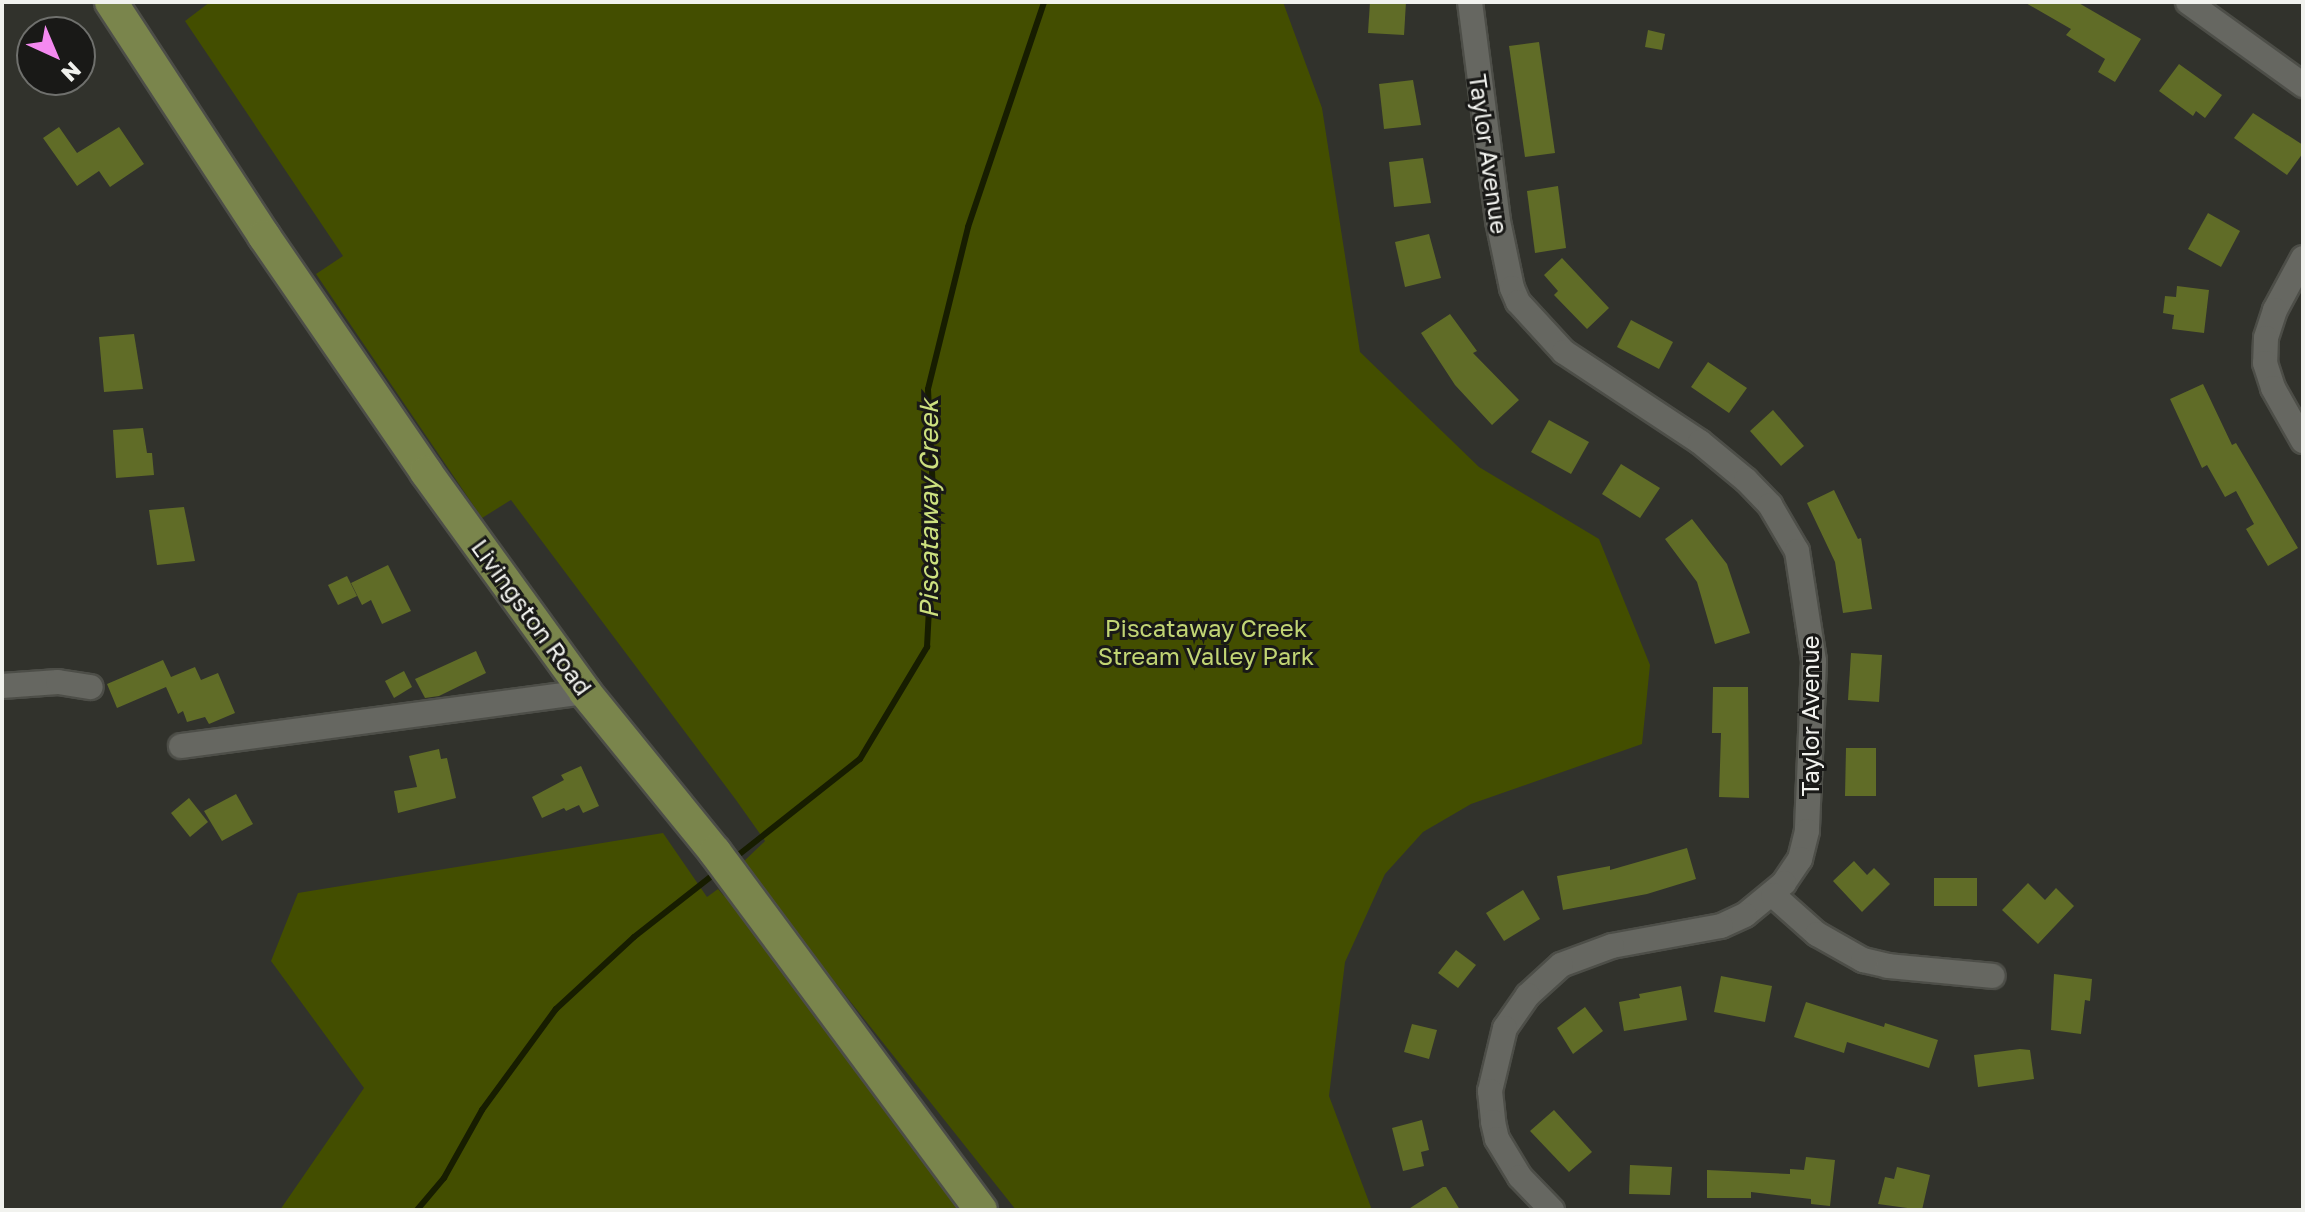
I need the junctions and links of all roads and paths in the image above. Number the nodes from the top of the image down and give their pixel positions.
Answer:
1 (111, 2) edge
2 (1470, 2) edge
3 (2188, 2) edge
4 (2303, 85) edge
5 (2303, 258) edge
6 (2303, 441) edge
7 (2, 686) edge
8 (91, 687) dead end
9 (585, 692) junction
10 (181, 746) dead end
11 (1773, 895) junction
12 (1993, 976) dead end
13 (981, 1210) edge
14 (1552, 1210) edge

1 - 9 main road, Livingston Road
2 - 11 street, Taylor Avenue
3 - 4 street
5 - 6 street
7 - 8 street
9 - 10 street
9 - 13 main road, Livingston Road
11 - 12 street
11 - 14 street, Taylor Avenue

